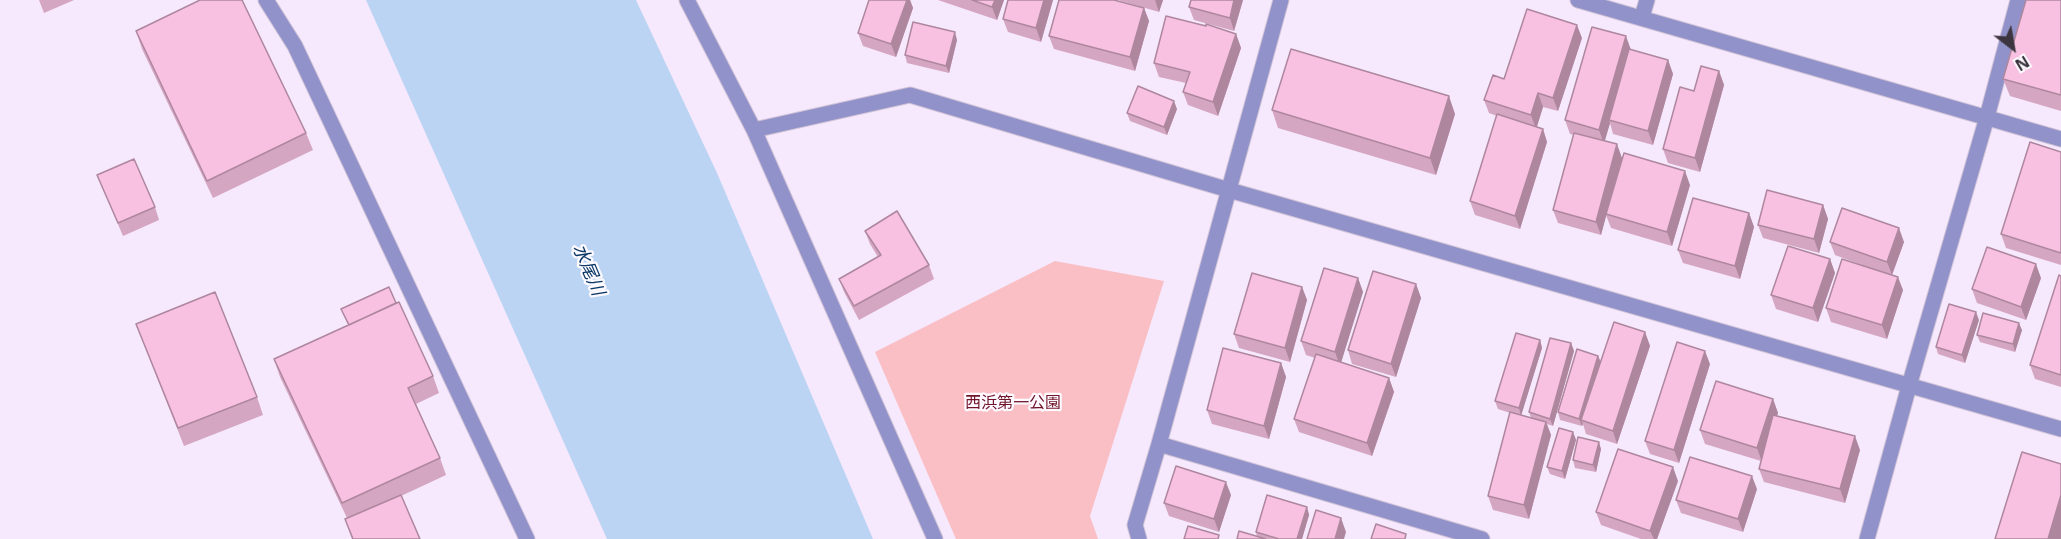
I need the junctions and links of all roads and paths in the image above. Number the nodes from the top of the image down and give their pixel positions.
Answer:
1 (266, 0) edge
2 (687, 0) edge
3 (1281, 0) edge
4 (1578, 0) edge
5 (1647, 0) edge
6 (2018, 0) edge
7 (1642, 17) junction
8 (1988, 117) junction
9 (754, 130) junction
10 (2061, 139) edge
11 (1229, 190) junction
12 (1909, 386) junction
13 (2061, 429) edge
14 (1159, 444) junction
15 (527, 539) edge
16 (935, 539) edge
17 (1139, 539) edge
18 (1482, 539) edge
19 (1867, 539) edge

1 - 15 street
2 - 9 street
3 - 11 street
4 - 7 street
5 - 7 street
6 - 8 street
7 - 8 street
8 - 10 street
8 - 12 street
9 - 11 street
9 - 16 street
11 - 12 street
11 - 14 street
12 - 13 street
12 - 19 street
14 - 17 street
14 - 18 street

